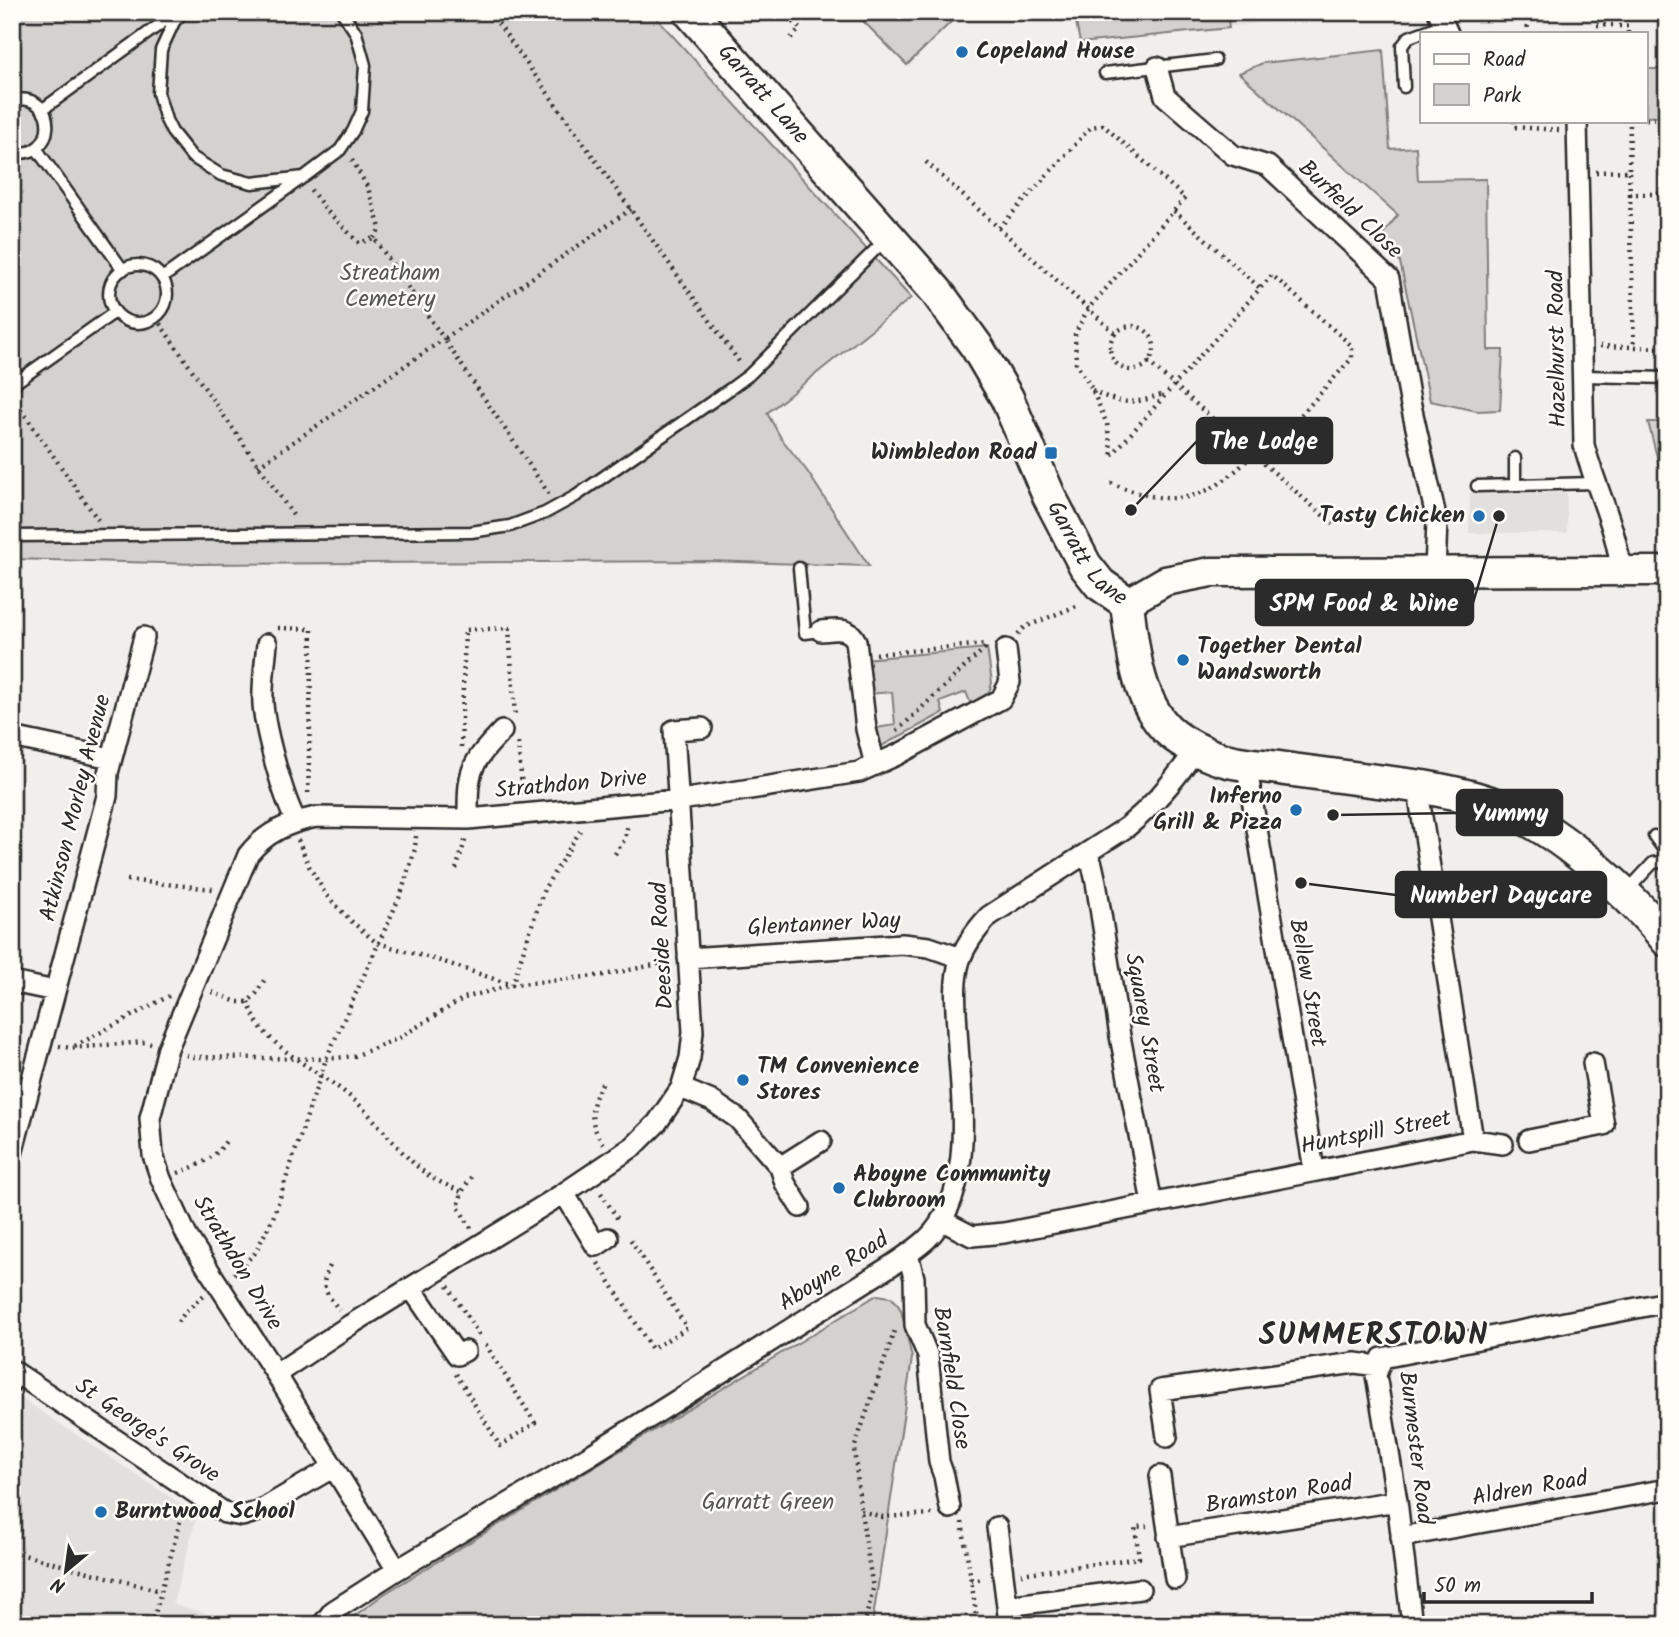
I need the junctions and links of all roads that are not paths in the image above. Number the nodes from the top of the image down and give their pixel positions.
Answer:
1 (177, 12) edge
2 (183, 12) edge
3 (690, 12) edge
4 (348, 14) edge
5 (1443, 23) edge
6 (1420, 32) edge
7 (1421, 32) edge
8 (1215, 60) dead end
9 (1157, 67) junction
10 (1105, 73) dead end
11 (1404, 87) dead end
12 (12, 100) edge
13 (43, 109) junction
14 (1577, 126) edge
15 (37, 148) junction
16 (12, 151) edge
17 (304, 177) junction
18 (889, 237) junction
19 (123, 270) junction
20 (162, 278) junction
21 (115, 312) junction
22 (1584, 376) junction
23 (1667, 378) edge
24 (12, 385) edge
25 (1515, 458) dead end
26 (1595, 483) junction
27 (1515, 485) junction
28 (1477, 486) dead end
29 (12, 536) edge
30 (799, 568) dead end
31 (1435, 570) junction
32 (1621, 571) junction
33 (1667, 571) edge
34 (1127, 603) junction
35 (821, 631) joint
36 (144, 637) dead end
37 (267, 644) road end
38 (1000, 647) road end
39 (702, 727) dead end
40 (512, 734) road end
41 (12, 737) edge
42 (1196, 748) junction
43 (111, 758) junction
44 (1246, 763) junction
45 (875, 765) junction
46 (1423, 787) junction
47 (680, 800) junction
48 (468, 819) junction
49 (293, 822) junction
50 (1654, 836) dead end
51 (1085, 854) junction
52 (1667, 854) edge
53 (1667, 861) edge
54 (1625, 894) junction
55 (1667, 940) edge
56 (688, 958) junction
57 (961, 958) junction
58 (12, 982) edge
59 (55, 991) junction
60 (1593, 1063) dead end
61 (681, 1088) junction
62 (1473, 1140) junction
63 (1529, 1140) dead end
64 (821, 1141) dead end
65 (1503, 1144) dead end
66 (12, 1154) edge
67 (780, 1167) junction
68 (1314, 1170) junction
69 (564, 1193) junction
70 (1152, 1203) junction
71 (800, 1207) dead end
72 (941, 1220) junction
73 (608, 1238) dead end
74 (908, 1254) junction
75 (412, 1289) junction
76 (1667, 1302) edge
77 (465, 1351) dead end
78 (1378, 1366) junction
79 (276, 1374) junction
80 (15, 1378) edge
81 (1167, 1437) dead end
82 (332, 1468) junction
83 (1160, 1476) dead end
84 (1667, 1489) edge
85 (1397, 1501) junction
86 (950, 1513) road end
87 (997, 1527) dead end
88 (1167, 1530) junction
89 (1401, 1537) junction
90 (397, 1570) junction
91 (1175, 1579) dead end
92 (1140, 1589) dead end
93 (1008, 1616) edge
94 (322, 1625) edge
95 (1412, 1625) edge

1 - 13 lane
2 - 17 lane
3 - 18 main road, Garratt Lane
4 - 17 lane
5 - 7 lane
6 - 11 lane
8 - 9 lane
9 - 10 lane
9 - 31 street, Burfield Close
12 - 13 lane
13 - 15 lane
14 - 22 street, Hazelhurst Road
15 - 16 lane
15 - 19 lane
17 - 20 lane
18 - 29 lane
18 - 34 main road, Garratt Lane
19 - 20 lane
19 - 21 lane
20 - 21 lane
21 - 24 lane
22 - 23 lane
22 - 26 street, Hazelhurst Road
25 - 27 lane
26 - 27 lane
26 - 32 street, Hazelhurst Road
27 - 28 lane
30 - 35 lane
31 - 32 street
31 - 34 street
32 - 33 street
34 - 42 main road, Garratt Lane
35 - 45 street
36 - 43 street, Atkinson Morley Avenue
37 - 49 street
38 - 45 street, Strathdon Drive
39 - 47 street, Strathdon Drive
40 - 48 street, Strathdon Drive
41 - 43 street
42 - 44 main road, Garratt Lane
42 - 51 street, Aboyne Road
43 - 59 street, Atkinson Morley Avenue
44 - 46 main road, Garratt Lane
44 - 68 street, Bellew Street
45 - 47 street, Strathdon Drive
46 - 54 main road, Garratt Lane
46 - 62 street, Huntspill Street
47 - 48 street, Strathdon Drive
47 - 56 street, Deeside Road
48 - 49 street, Strathdon Drive
49 - 79 street, Strathdon Drive
50 - 52 lane
51 - 57 street, Aboyne Road
51 - 70 street, Squarey Street
53 - 54 lane
54 - 55 main road, Garratt Lane
56 - 57 street, Glentanner Way
56 - 61 street, Deeside Road
57 - 72 street, Aboyne Road
58 - 59 street
59 - 66 street, Atkinson Morley Avenue
60 - 63 street
61 - 67 street
61 - 69 street, Deeside Road
62 - 65 street
62 - 68 street, Huntspill Street
64 - 67 street
67 - 71 street
68 - 70 street, Huntspill Street
69 - 73 street
69 - 75 street, Deeside Road
70 - 72 street, Huntspill Street
72 - 74 street, Aboyne Road
74 - 86 street, Barnfield Close
74 - 90 street, Aboyne Road
75 - 77 street
75 - 79 street, Deeside Road
76 - 78 street, Burmester Road
78 - 81 street
78 - 85 street, Burmester Road
79 - 82 street, Strathdon Drive
80 - 82 street, St George's Grove
82 - 90 street, Strathdon Drive
83 - 88 street
84 - 89 street, Aldren Road
85 - 88 street, Bramston Road
85 - 89 street, Burmester Road
87 - 93 street
88 - 91 street
89 - 95 street, Burmester Road
90 - 94 street, Aboyne Road
92 - 93 street

